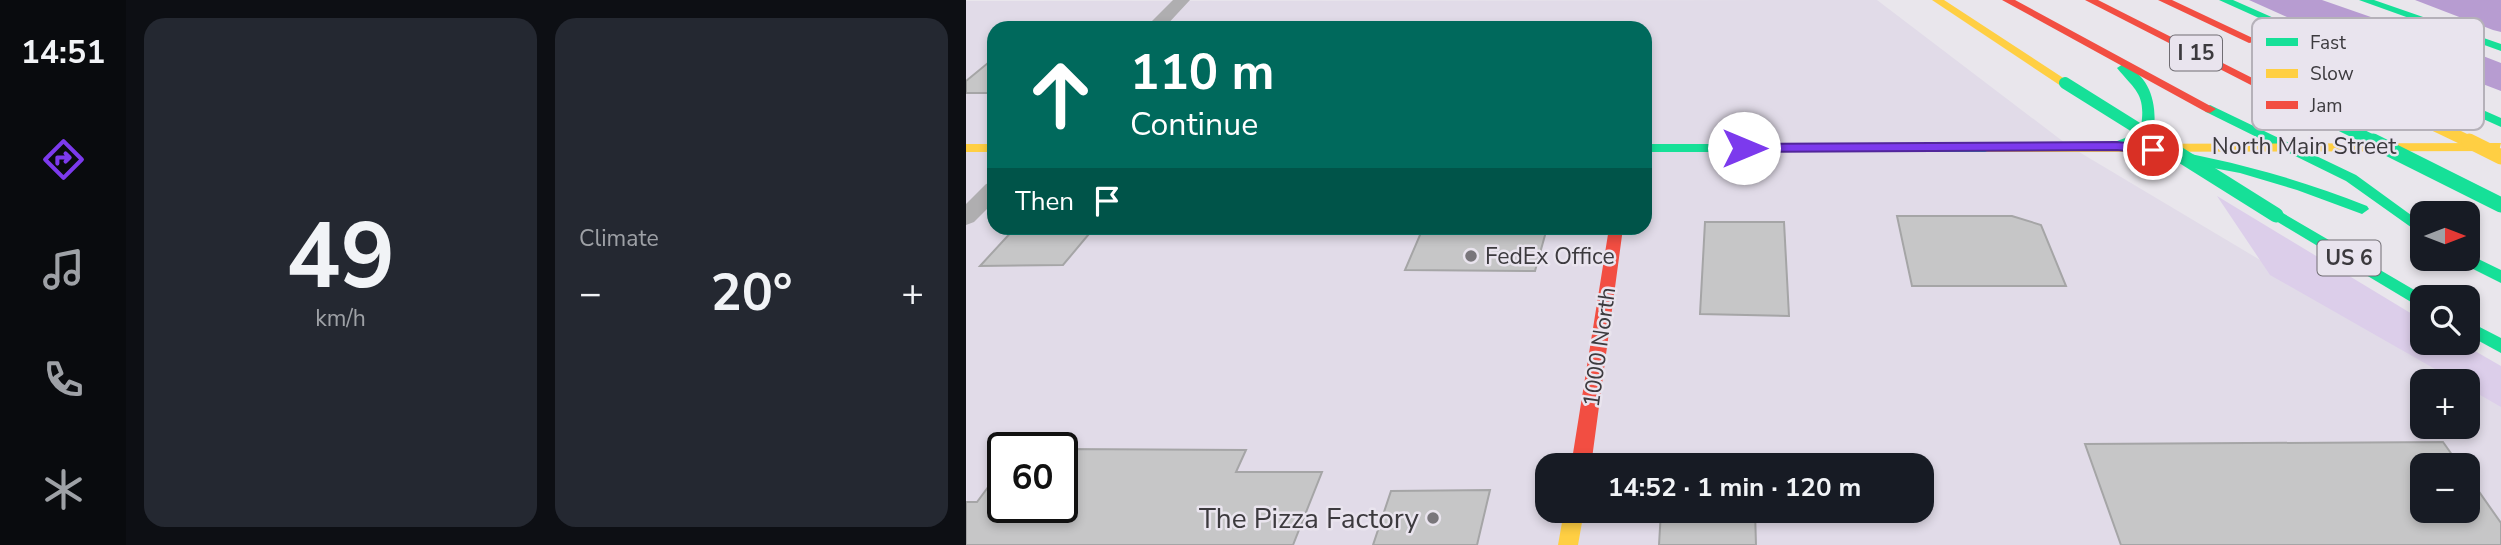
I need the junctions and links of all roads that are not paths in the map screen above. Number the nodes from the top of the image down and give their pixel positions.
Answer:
1 (1182, 0) edge
2 (1937, 0) edge
3 (2007, 0) edge
4 (2090, 0) edge
5 (2163, 0) edge
6 (2224, 0) edge
7 (2364, 0) edge
8 (2264, 18) edge
9 (2415, 18) edge
10 (1161, 21) edge
11 (2252, 41) edge
12 (2484, 42) edge
13 (2501, 48) edge
14 (2101, 50) junction
15 (2252, 81) edge
16 (2484, 116) edge
17 (2501, 123) edge
18 (2252, 130) edge
19 (2253, 130) edge
20 (2349, 130) edge
21 (2444, 130) edge
22 (2117, 146) junction
23 (2286, 146) junction
24 (2501, 147) edge
25 (966, 148) edge
26 (987, 148) edge
27 (1652, 148) edge
28 (2501, 157) edge
29 (987, 196) edge
30 (2501, 205) edge
31 (966, 217) edge
32 (2410, 221) edge
33 (2410, 231) edge
34 (1615, 235) edge
35 (2480, 267) edge
36 (2501, 278) edge
37 (2410, 294) edge
38 (2480, 334) edge
39 (2501, 346) edge
40 (1583, 453) edge
41 (1572, 523) edge
42 (1569, 545) edge

1 - 10 street
2 - 37 main road, US 6, bridge
3 - 14 main road
4 - 15 main road, I 15, bridge
5 - 11 main road, I 15
6 - 8 main road
7 - 9 main road
12 - 13 main road
14 - 18 main road
14 - 22 main road
16 - 17 main road
19 - 23 main road
20 - 30 main road, I 15, bridge
21 - 28 main road, bridge
22 - 23 main road, North Main Street
22 - 27 main road, North Main Street
22 - 33 main road
23 - 24 main road, North Main Street
23 - 32 main road
25 - 26 main road
29 - 31 street
34 - 40 main road, 1000 North
35 - 36 main road
38 - 39 main road
41 - 42 main road

